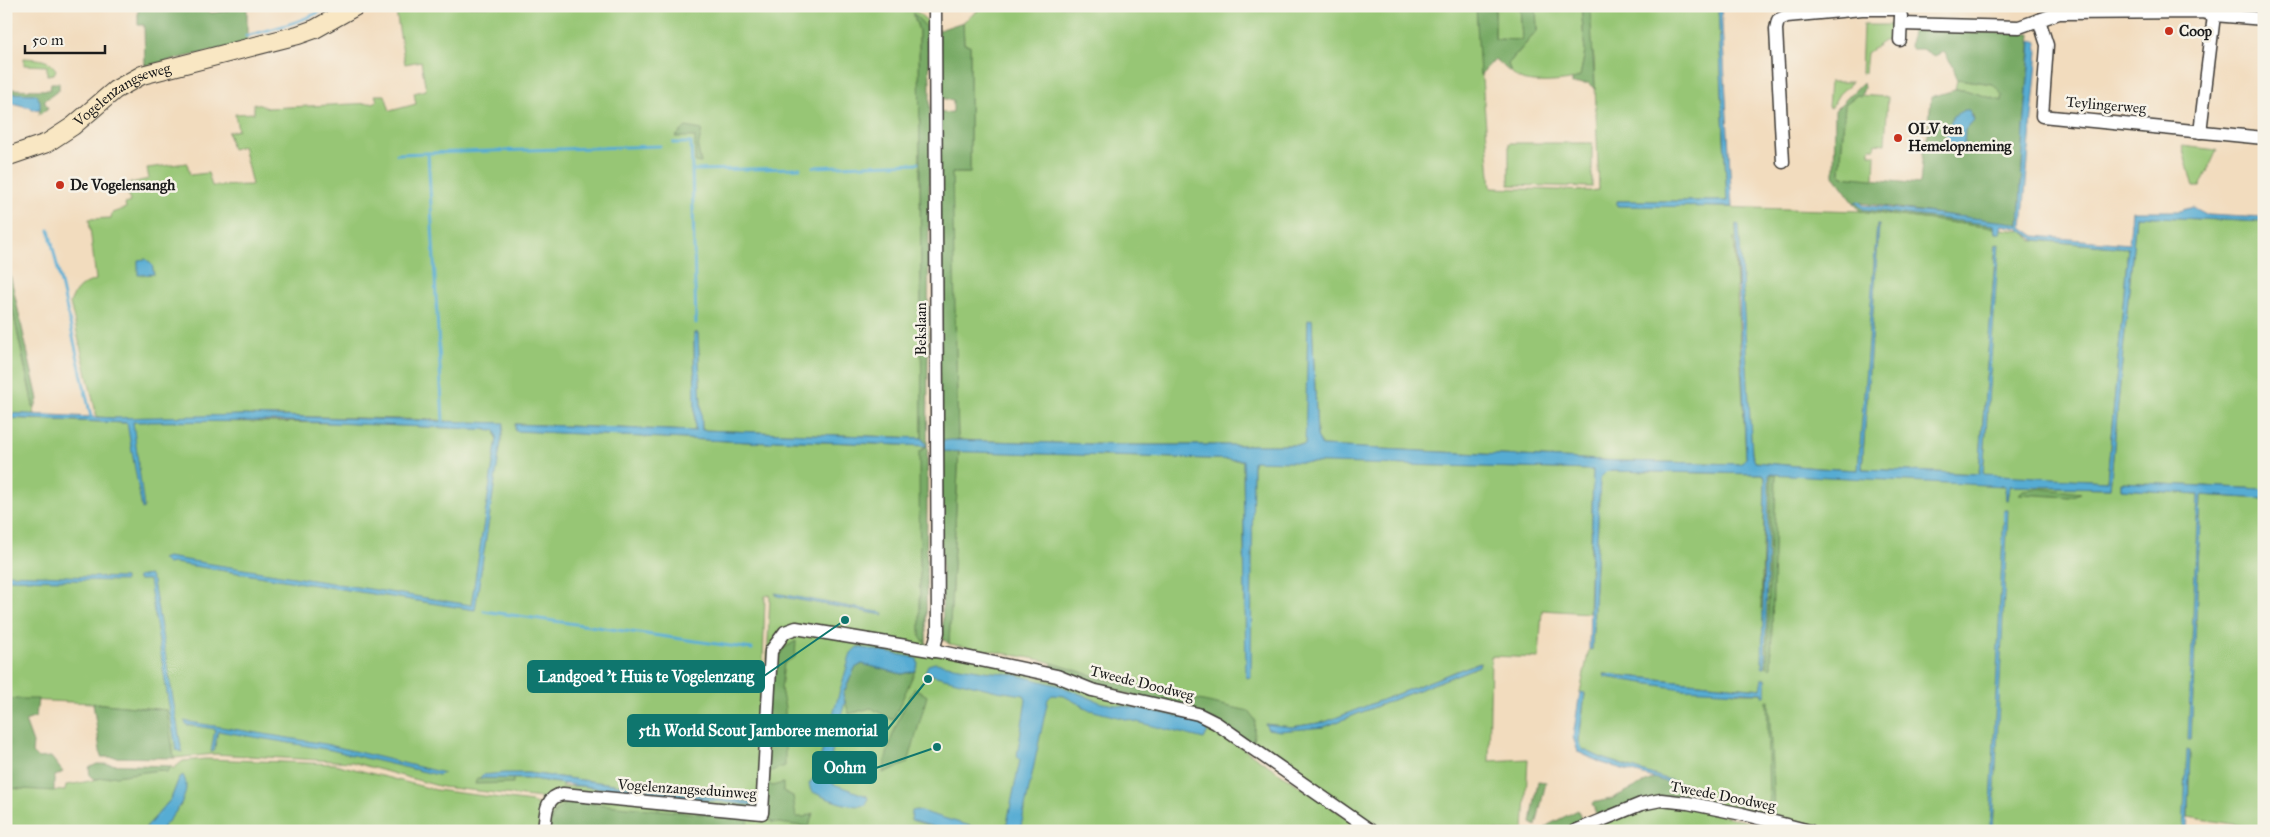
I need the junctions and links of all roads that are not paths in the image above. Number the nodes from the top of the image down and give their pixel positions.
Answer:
1 (356, 6) edge
2 (935, 6) edge
3 (1901, 8) edge
4 (2213, 11) edge
5 (2264, 19) edge
6 (2039, 20) junction
7 (1900, 24) junction
8 (1900, 40) dead end
9 (2200, 132) junction
10 (2264, 138) edge
11 (6, 157) edge
12 (1783, 162) dead end
13 (933, 651) junction
14 (544, 831) edge
15 (1371, 831) edge
16 (1575, 831) edge
17 (1810, 831) edge

1 - 11 main road, Vogelenzangseweg
2 - 13 street, Bekslaan
3 - 7 street
3 - 12 street
4 - 5 street
4 - 6 street
4 - 9 street
6 - 7 street
6 - 9 street, Teylingerweg
7 - 8 street
9 - 10 street, Teylingerweg
13 - 14 street, Vogelenzangseduinweg
13 - 15 street, Tweede Doodweg
16 - 17 street, Tweede Doodweg

